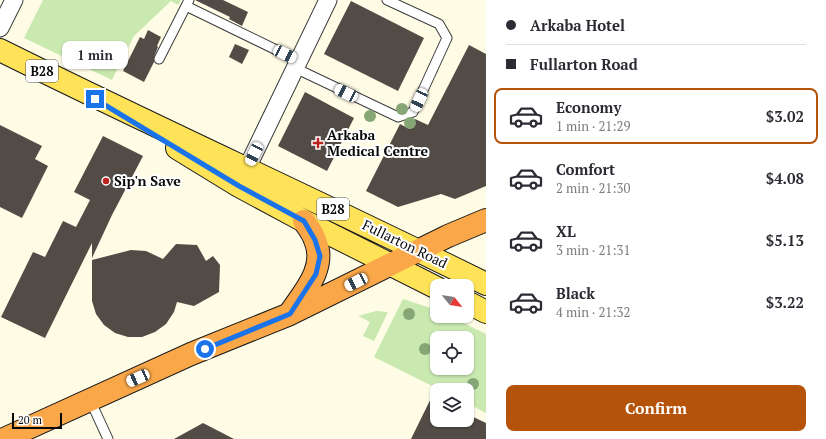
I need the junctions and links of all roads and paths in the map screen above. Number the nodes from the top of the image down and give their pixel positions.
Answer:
1 (14, 0) edge
2 (328, 0) edge
3 (388, 0) edge
4 (187, 3) edge
5 (0, 28) edge
6 (0, 50) edge
7 (160, 59) dead end
8 (297, 64) junction
9 (84, 92) junction
10 (247, 168) junction
11 (486, 220) edge
12 (304, 221) junction
13 (419, 250) junction
14 (391, 264) junction
15 (430, 284) edge
16 (486, 284) edge
17 (474, 306) edge
18 (486, 312) edge
19 (290, 314) junction
20 (90, 400) junction
21 (4, 439) edge
22 (108, 439) edge

1 - 5 street
2 - 8 street
3 - 8 lane
4 - 7 lane
4 - 8 lane
6 - 9 main road, Fullarton Road / B28
8 - 10 street
9 - 10 main road, Fullarton Road / B28
9 - 12 main road, Fullarton Road / B28
10 - 13 main road, Fullarton Road / B28
11 - 13 highway
12 - 14 main road, Fullarton Road / B28
12 - 19 highway
13 - 14 highway
13 - 16 main road, Fullarton Road
14 - 15 main road, Fullarton Road
14 - 19 highway
17 - 18 main road
19 - 20 highway
20 - 21 highway
20 - 22 lane

